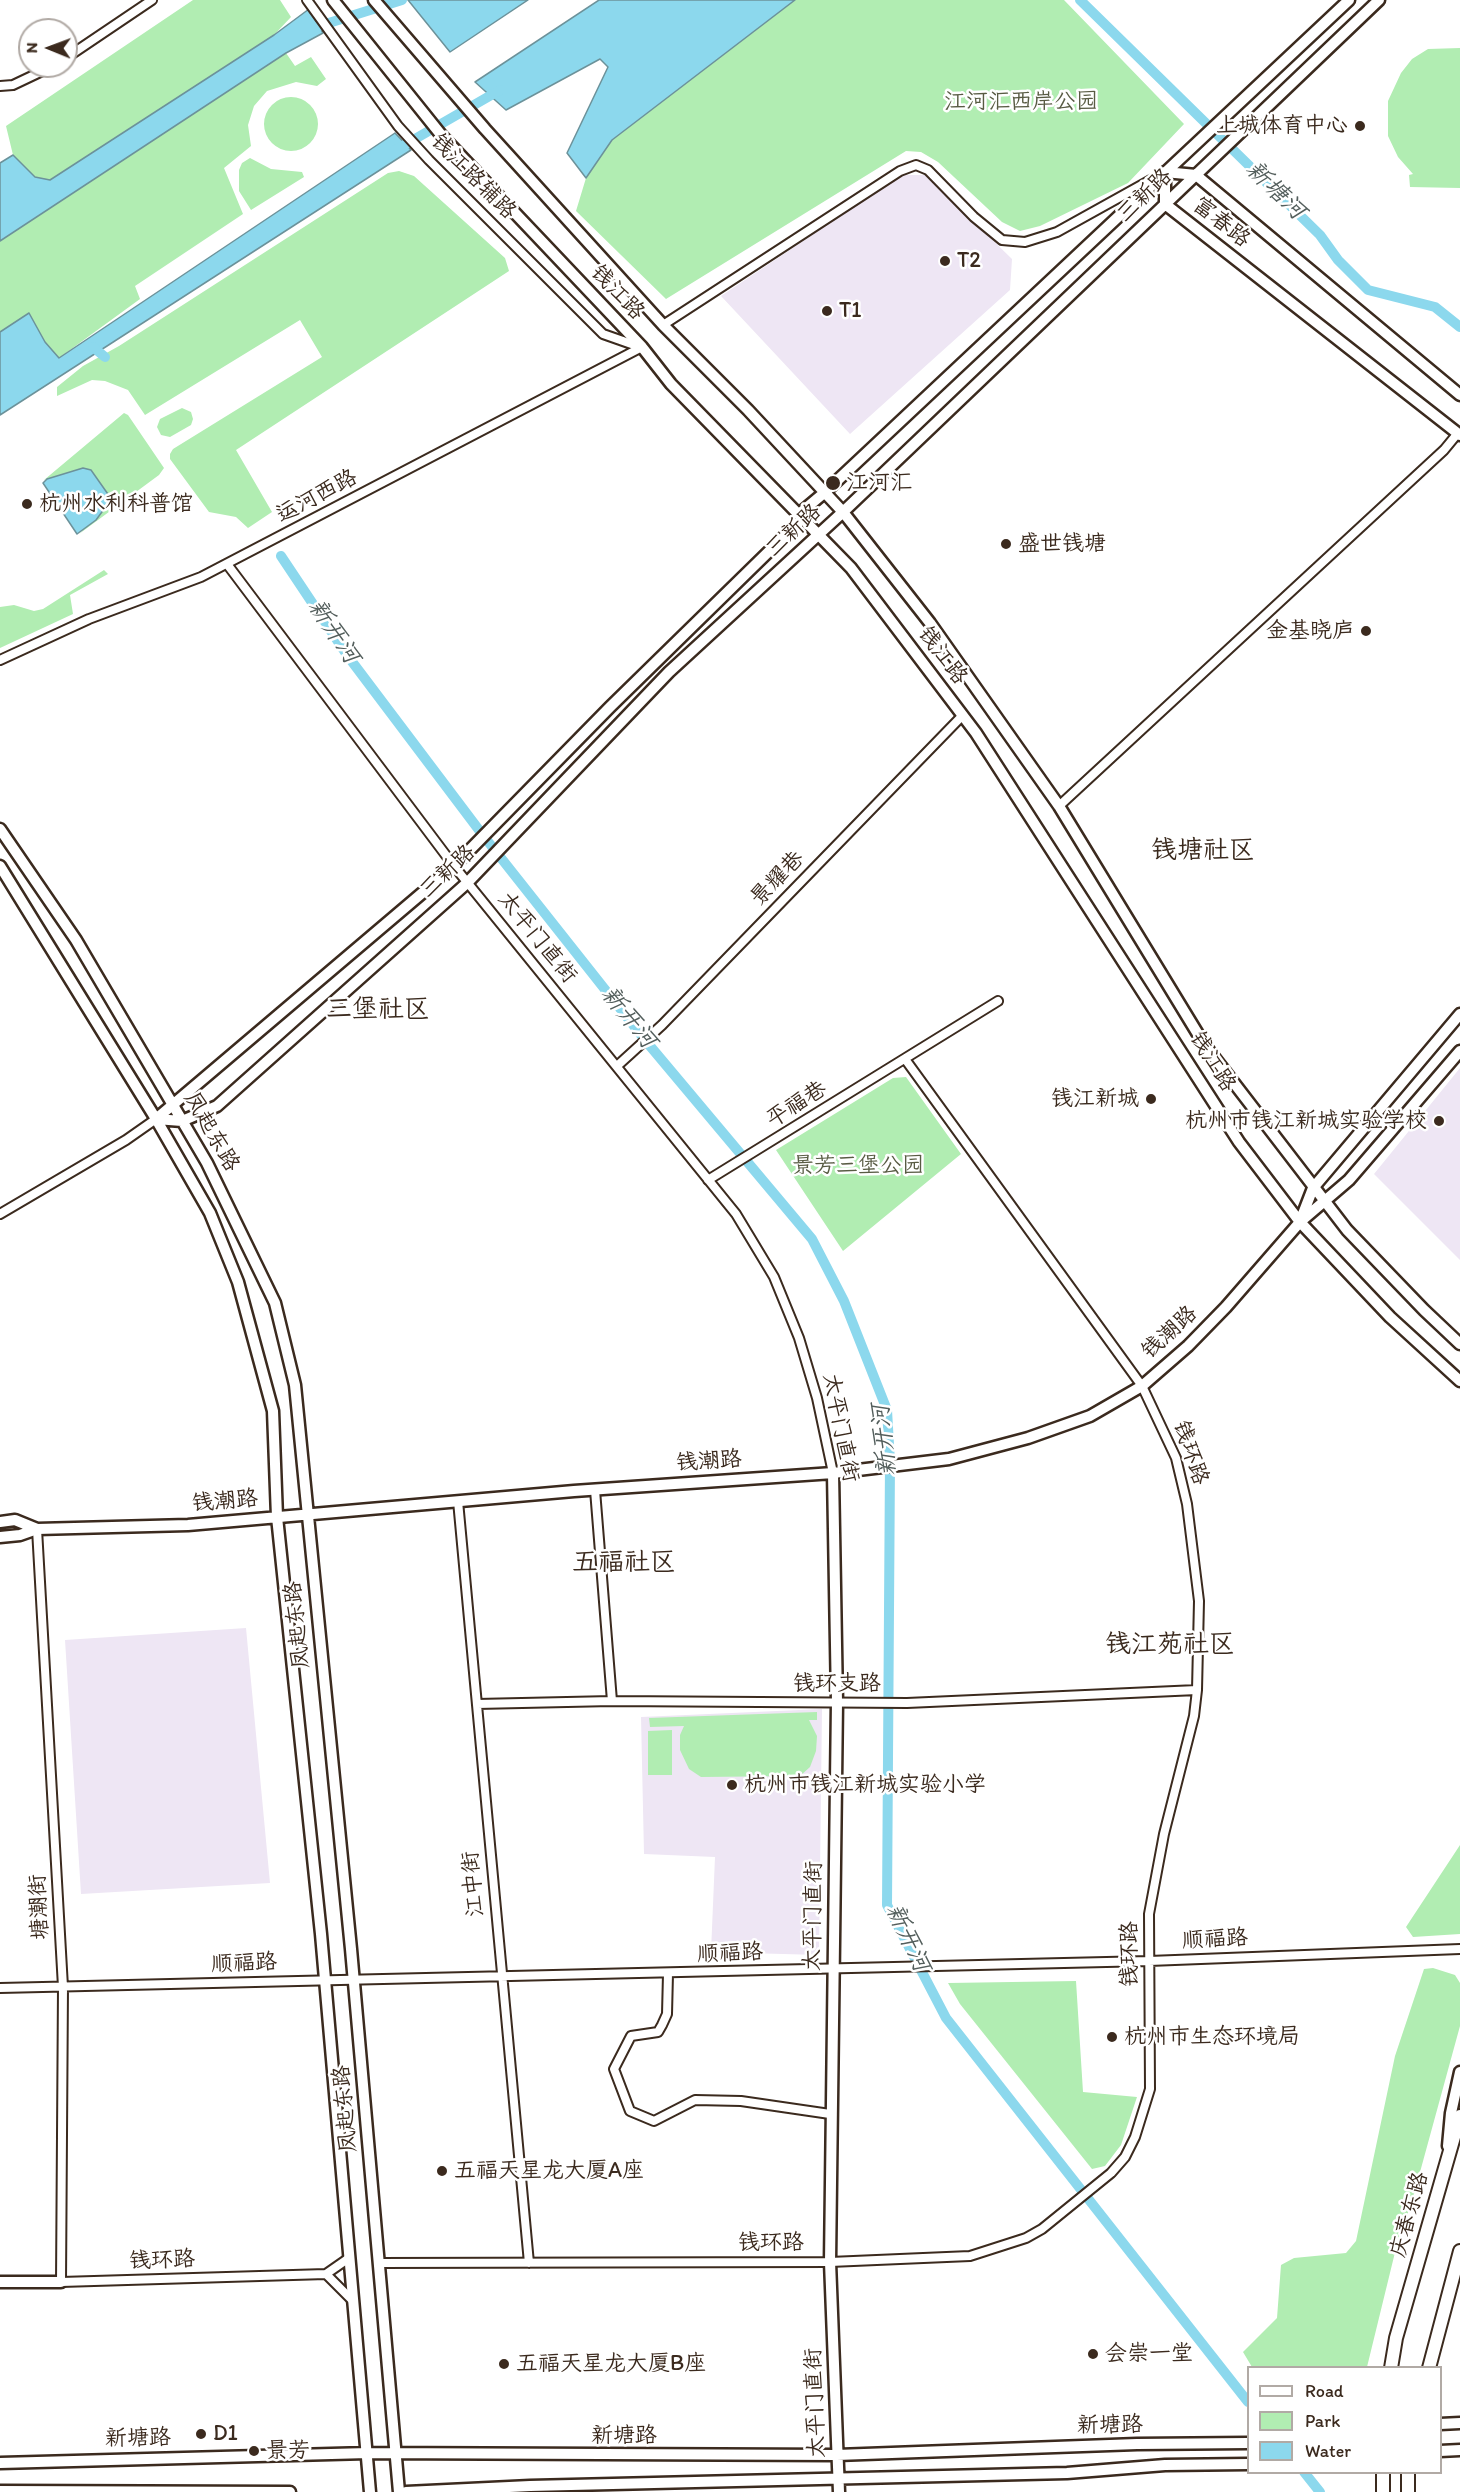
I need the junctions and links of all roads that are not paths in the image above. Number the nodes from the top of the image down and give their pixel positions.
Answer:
1 (152, 0) edge
2 (307, 0) edge
3 (333, 0) edge
4 (374, 0) edge
5 (1349, 0) edge
6 (1379, 0) edge
7 (78, 50) edge
8 (28, 78) edge
9 (0, 86) edge
10 (1165, 172) junction
11 (1196, 175) junction
12 (1165, 204) junction
13 (663, 325) junction
14 (642, 347) junction
15 (1460, 395) edge
16 (1459, 434) edge
17 (824, 493) junction
18 (843, 512) junction
19 (801, 516) junction
20 (818, 534) junction
21 (227, 564) junction
22 (0, 660) edge
23 (963, 715) junction
24 (1059, 806) junction
25 (0, 829) edge
26 (0, 866) edge
27 (454, 866) junction
28 (467, 882) junction
29 (998, 1001) dead end
30 (1460, 1014) edge
31 (1460, 1051) edge
32 (905, 1059) junction
33 (617, 1066) junction
34 (173, 1105) junction
35 (156, 1119) junction
36 (182, 1121) junction
37 (708, 1180) junction
38 (1313, 1188) junction
39 (1324, 1202) junction
40 (0, 1214) edge
41 (1300, 1222) junction
42 (1460, 1344) edge
43 (1460, 1381) edge
44 (1142, 1386) junction
45 (832, 1473) junction
46 (595, 1490) junction
47 (458, 1501) junction
48 (307, 1515) junction
49 (277, 1517) junction
50 (0, 1522) edge
51 (37, 1529) junction
52 (0, 1537) edge
53 (1197, 1690) junction
54 (612, 1701) junction
55 (837, 1702) junction
56 (477, 1704) junction
57 (1460, 1949) edge
58 (1149, 1961) junction
59 (833, 1969) junction
60 (668, 1974) junction
61 (500, 1978) junction
62 (325, 1980) junction
63 (354, 1981) junction
64 (63, 1987) junction
65 (0, 1988) edge
66 (1460, 2072) edge
67 (831, 2114) junction
68 (1460, 2116) edge
69 (1447, 2163) junction
70 (1460, 2251) edge
71 (349, 2258) junction
72 (830, 2262) junction
73 (529, 2263) junction
74 (379, 2264) junction
75 (326, 2274) junction
76 (0, 2282) edge
77 (61, 2282) junction
78 (353, 2301) junction
79 (1391, 2366) edge
80 (1429, 2366) edge
81 (1460, 2423) edge
82 (1442, 2424) edge
83 (1247, 2443) edge
84 (1460, 2450) edge
85 (1442, 2451) edge
86 (368, 2453) junction
87 (837, 2455) junction
88 (397, 2456) junction
89 (0, 2463) edge
90 (1247, 2464) edge
91 (1383, 2474) edge
92 (1408, 2474) edge
93 (838, 2480) junction
94 (0, 2491) edge
95 (29, 2492) edge
96 (290, 2492) edge
97 (370, 2492) edge
98 (399, 2492) edge
99 (406, 2492) edge
100 (839, 2492) edge
101 (1383, 2492) edge
102 (1408, 2492) edge

1 - 7 street
2 - 14 street, 钱江路辅路
3 - 14 main road, 钱江路
4 - 13 main road, 钱江路
5 - 10 main road, 三新路
6 - 11 main road, 三新路
8 - 9 street
10 - 11 main road, 富春路
10 - 12 main road, 富春路
10 - 13 street, 三新路
10 - 17 main road, 三新路
11 - 12 main road, 三新路
11 - 15 main road, 富春路
12 - 16 main road, 富春路
12 - 18 main road, 三新路
13 - 17 main road, 钱江路
14 - 19 main road, 钱江路
14 - 21 street, 运河西路
16 - 24 street
17 - 18 main road, 钱江路
17 - 19 main road, 三新路
18 - 20 main road, 三新路
18 - 24 main road, 钱江路
19 - 20 main road, 钱江路
19 - 27 main road, 三新路
20 - 23 main road, 钱江路
20 - 28 main road, 三新路
21 - 22 street, 运河西路
21 - 27 street, 太平门直街
23 - 33 street, 景耀巷
23 - 41 main road, 钱江路
24 - 38 main road, 钱江路
25 - 34 main road, 凤起东路
26 - 35 main road, 凤起东路
27 - 28 street, 太平门直街
27 - 34 main road, 三新路
28 - 33 street, 太平门直街
28 - 36 main road, 三新路
29 - 32 street, 平福巷
30 - 38 main road, 钱潮路
31 - 39 main road, 钱潮路
32 - 37 street, 平福巷
32 - 44 street, 钱环路
33 - 37 street, 太平门直街
34 - 35 main road, 三新路
34 - 36 main road, 凤起东路
35 - 36 main road, 三新路
35 - 40 street
35 - 49 main road, 凤起东路
36 - 48 main road, 凤起东路
37 - 45 street, 太平门直街
38 - 39 main road, 钱江路
38 - 41 main road, 钱潮路
39 - 41 main road, 钱潮路
39 - 42 main road, 钱江路
41 - 43 main road, 钱江路
41 - 44 main road, 钱潮路
44 - 45 main road, 钱潮路
44 - 53 street, 钱环路
45 - 46 main road, 钱潮路
45 - 55 main road, 太平门直街
46 - 47 main road, 钱潮路
46 - 54 street
47 - 48 main road, 钱潮路
47 - 56 street, 江中街
48 - 49 main road, 钱潮路
48 - 63 main road, 凤起东路
49 - 51 main road, 钱潮路
49 - 62 main road, 凤起东路
50 - 51 main road, 钱潮路
51 - 52 main road, 钱潮路
51 - 64 street, 塘潮街
53 - 55 street, 钱环支路
53 - 58 street, 钱环路
54 - 55 street, 钱环支路
54 - 56 street, 钱环支路
55 - 59 main road, 太平门直街
56 - 61 street, 江中街
57 - 58 street, 顺福路
58 - 59 street, 顺福路
58 - 72 street, 钱环路
59 - 60 street, 顺福路
59 - 67 main road, 太平门直街
60 - 61 street, 顺福路
60 - 67 street
61 - 63 street, 顺福路
61 - 73 street, 江中街
62 - 63 street, 顺福路
62 - 64 street, 顺福路
62 - 71 main road, 凤起东路
63 - 74 main road, 凤起东路
64 - 65 street, 顺福路
64 - 77 street, 塘潮街
66 - 69 main road, 庆春东路
67 - 72 main road, 太平门直街
68 - 69 main road
69 - 79 main road, 庆春东路
70 - 80 main road
71 - 75 street
71 - 78 main road, 凤起东路
72 - 73 street, 钱环路
72 - 87 main road, 太平门直街
73 - 74 street, 钱环路
74 - 88 main road, 凤起东路
75 - 77 street, 钱环路
75 - 78 street
76 - 77 main road, 钱环路
78 - 86 main road, 凤起东路
81 - 82 main road
83 - 87 main road, 新塘路
84 - 85 main road
86 - 88 main road, 新塘路
86 - 89 main road, 新塘路
86 - 97 main road, 凤起东路
87 - 88 main road, 新塘路
87 - 93 main road, 太平门直街
88 - 98 main road, 凤起东路
90 - 93 main road, 新塘路
91 - 101 main road
92 - 102 main road
93 - 99 main road, 新塘路
93 - 100 main road, 太平门直街
94 - 95 main road
95 - 96 main road

